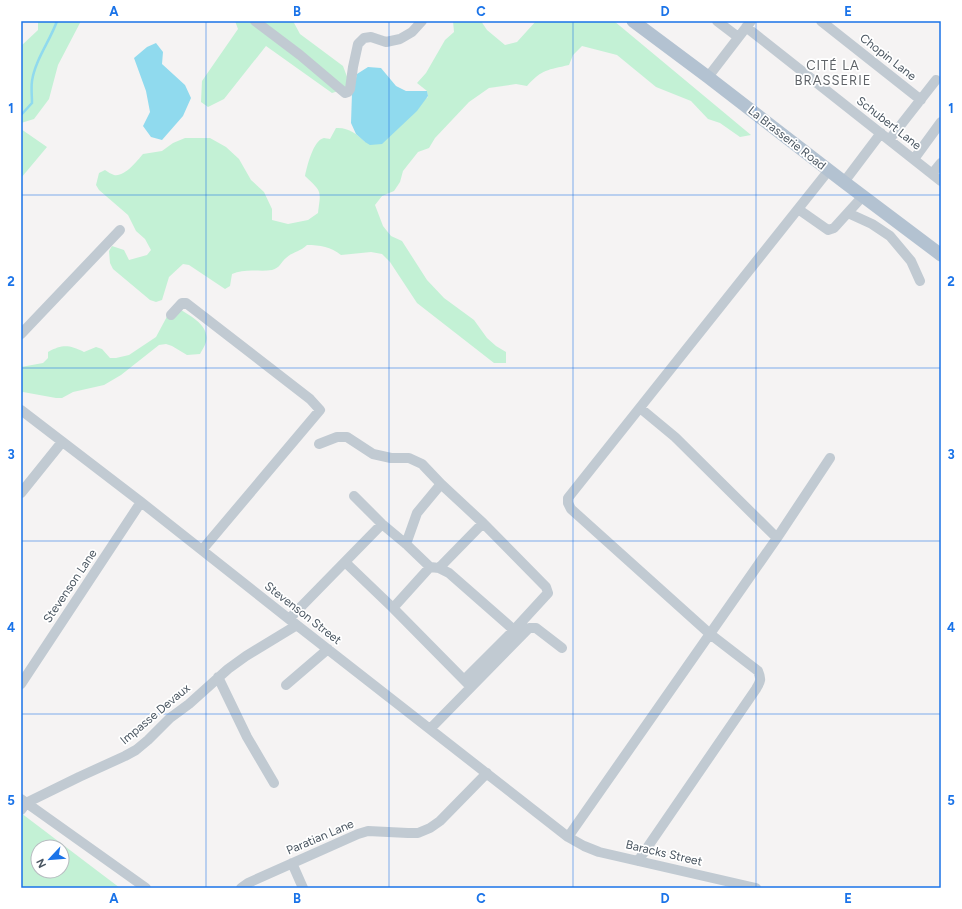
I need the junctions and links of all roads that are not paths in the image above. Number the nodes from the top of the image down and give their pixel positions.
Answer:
1 (255, 21) edge
2 (422, 21) edge
3 (717, 21) edge
4 (821, 21) edge
5 (635, 22) edge
6 (748, 24) edge
7 (738, 37) junction
8 (708, 77) junction
9 (936, 80) dead end
10 (921, 100) junction
11 (941, 122) edge
12 (885, 137) junction
13 (914, 159) junction
14 (941, 163) edge
15 (829, 170) junction
16 (932, 174) junction
17 (941, 181) edge
18 (844, 182) junction
19 (863, 196) junction
20 (798, 209) junction
21 (848, 213) junction
22 (120, 230) dead end
23 (940, 250) edge
24 (920, 281) dead end
25 (171, 315) dead end
26 (21, 334) edge
27 (640, 408) junction
28 (21, 410) edge
29 (62, 442) junction
30 (319, 444) dead end
31 (830, 458) dead end
32 (442, 484) junction
33 (21, 493) edge
34 (354, 496) dead end
35 (141, 502) junction
36 (483, 523) junction
37 (382, 524) junction
38 (777, 538) junction
39 (406, 544) junction
40 (202, 550) junction
41 (345, 562) junction
42 (434, 568) junction
43 (393, 608) junction
44 (293, 622) junction
45 (514, 630) junction
46 (710, 634) junction
47 (562, 648) dead end
48 (328, 649) junction
49 (218, 677) junction
50 (22, 680) edge
51 (467, 684) junction
52 (286, 685) dead end
53 (430, 729) junction
54 (487, 773) junction
55 (274, 783) dead end
56 (23, 804) edge
57 (568, 837) junction
58 (638, 861) junction
59 (292, 863) junction
60 (146, 888) edge
61 (241, 888) edge
62 (303, 888) edge
63 (756, 888) edge

1 - 2 street
3 - 7 street
4 - 10 street, Chopin Lane
5 - 8 main road, La Brasserie Road
6 - 7 street
6 - 12 street, Schubert Lane
7 - 8 street
8 - 15 main road, La Brasserie Road
9 - 10 street
10 - 12 street
11 - 13 street
12 - 13 street, Schubert Lane
12 - 18 street
13 - 16 street, Schubert Lane
14 - 16 street
15 - 18 main road, La Brasserie Road
15 - 20 street
16 - 17 street, Schubert Lane
18 - 19 main road, La Brasserie Road
19 - 21 street
19 - 23 main road, La Brasserie Road
20 - 21 street
20 - 27 street
21 - 24 street
22 - 26 street
25 - 40 street
27 - 38 street
27 - 46 street
28 - 29 street, Stevenson Street
29 - 33 street
29 - 35 street, Stevenson Street
30 - 32 street
31 - 38 street
32 - 36 street
32 - 39 street
34 - 37 street
35 - 40 street, Stevenson Street
35 - 50 street, Stevenson Lane
36 - 42 street
36 - 45 street
37 - 39 street
37 - 41 street, Impasse Devaux
38 - 46 street
39 - 42 street
40 - 44 street, Stevenson Street
41 - 43 street
41 - 44 street, Impasse Devaux
42 - 43 street
42 - 45 street
43 - 51 street
44 - 48 street, Stevenson Street
44 - 49 street, Impasse Devaux
45 - 51 street
46 - 57 street
46 - 58 street
47 - 51 street
48 - 52 street
48 - 53 street, Stevenson Street
49 - 55 street
49 - 56 street, Impasse Devaux
51 - 53 street
53 - 54 street, Stevenson Street
54 - 57 street, Stevenson Street
54 - 59 street, Paratian Lane
56 - 60 street
57 - 58 street, Baracks Street
58 - 63 street, Baracks Street
59 - 61 street, Paratian Lane
59 - 62 street

